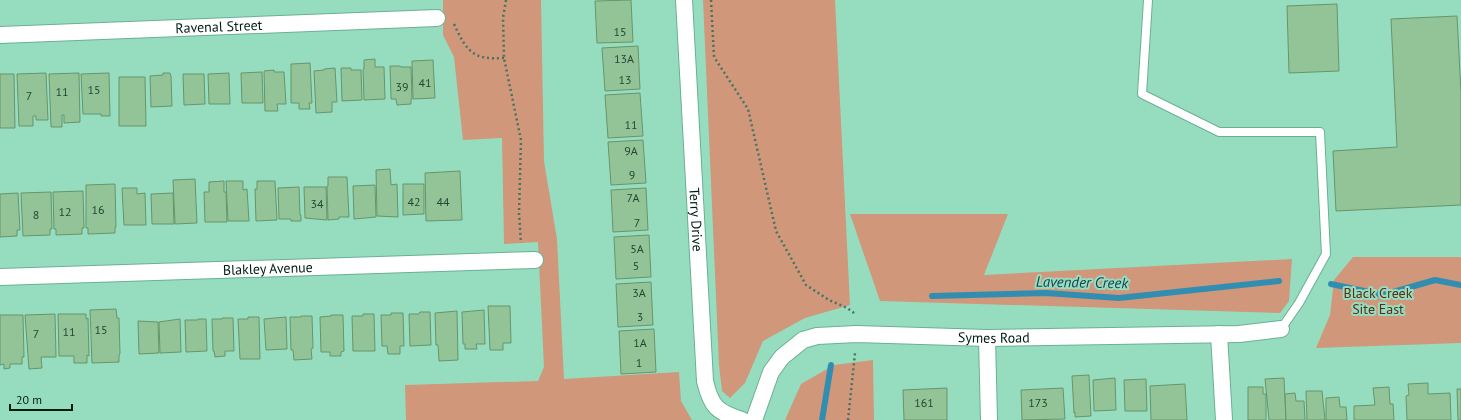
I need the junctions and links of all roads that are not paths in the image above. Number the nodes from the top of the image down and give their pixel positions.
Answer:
1 (684, 0) edge
2 (1148, 0) edge
3 (444, 19) road end
4 (0, 35) edge
5 (529, 259) road end
6 (0, 277) edge
7 (1281, 329) joint
8 (1219, 334) junction
9 (987, 338) junction
10 (742, 420) edge
11 (754, 420) edge
12 (989, 420) edge
13 (1224, 420) edge

1 - 10 street, Terry Drive
2 - 7 lane
3 - 4 street, Ravenal Street
5 - 6 street, Blakley Avenue
7 - 8 street, Symes Road
8 - 9 street, Symes Road
8 - 13 street
9 - 11 street, Symes Road
9 - 12 street

